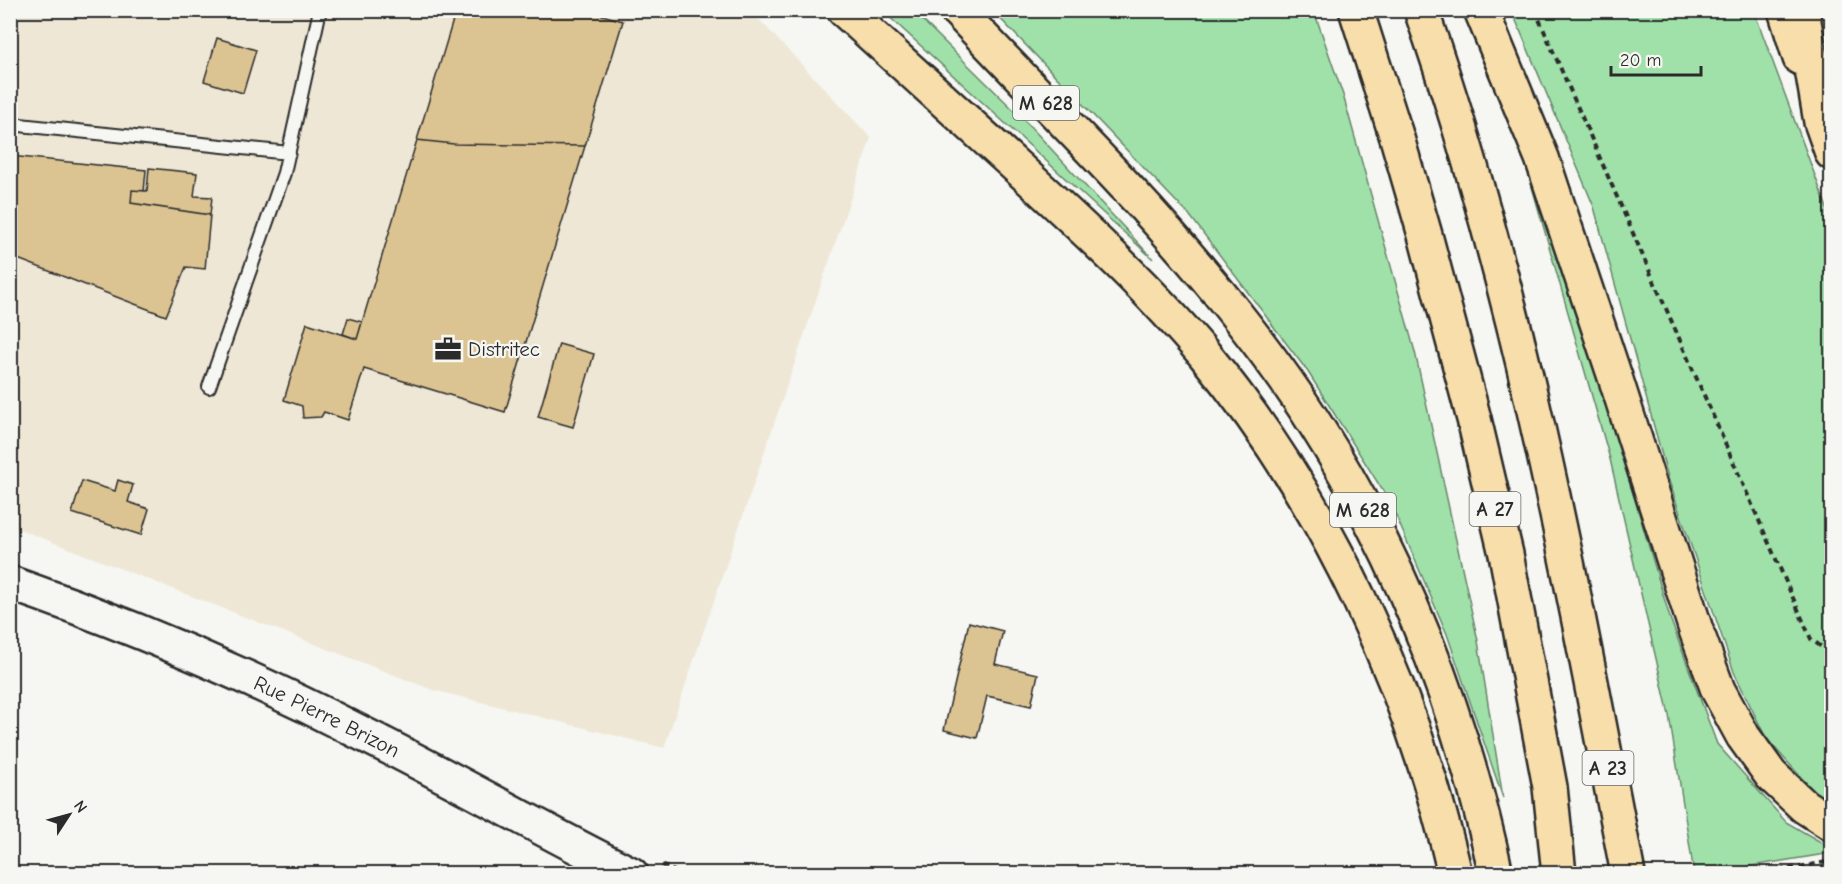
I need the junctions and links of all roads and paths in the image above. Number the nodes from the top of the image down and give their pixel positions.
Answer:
1 (320, 10) edge
2 (844, 10) edge
3 (957, 10) edge
4 (1356, 10) edge
5 (1421, 10) edge
6 (1481, 10) edge
7 (1535, 10) edge
8 (1785, 10) edge
9 (1802, 10) edge
10 (1821, 122) junction
11 (10, 124) edge
12 (289, 153) junction
13 (1832, 153) edge
14 (209, 387) dead end
15 (10, 583) edge
16 (1832, 655) edge
17 (1587, 662) junction
18 (1550, 787) junction
19 (1832, 824) edge
20 (1832, 861) edge
21 (631, 873) edge
22 (1455, 873) edge
23 (1496, 873) edge
24 (1559, 873) edge
25 (1570, 873) edge
26 (1618, 873) edge
27 (1628, 873) edge
28 (1759, 873) edge

1 - 12 lane
2 - 22 highway
3 - 23 highway, M 628
4 - 18 highway, A 27
5 - 17 highway, A 27
6 - 19 highway
7 - 16 path
8 - 10 highway
9 - 10 highway
10 - 13 highway
11 - 12 lane
12 - 14 lane
15 - 21 main road, Rue Pierre Brizon
17 - 26 highway, A 27
17 - 27 highway, A 23
18 - 24 highway
18 - 25 highway, A 27
20 - 28 path

